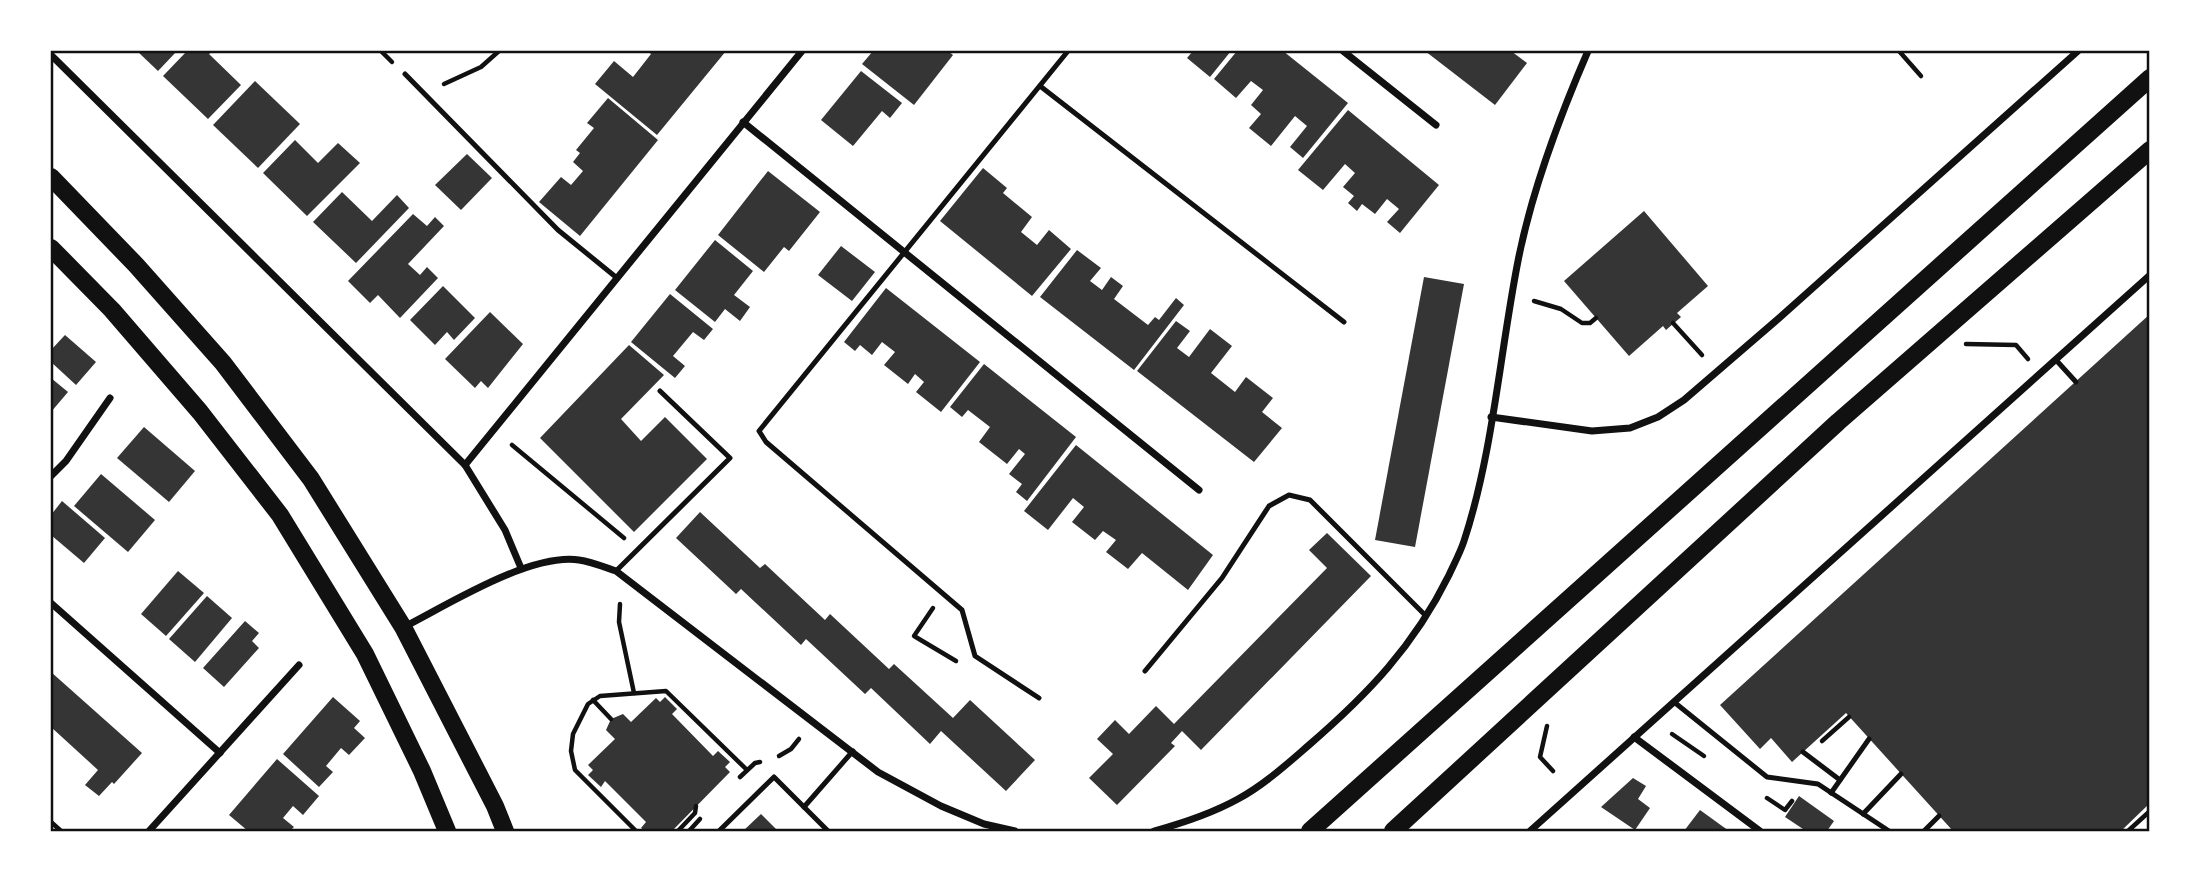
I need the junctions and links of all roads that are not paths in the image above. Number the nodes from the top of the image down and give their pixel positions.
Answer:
1 (802, 51) edge
2 (1068, 51) edge
3 (1343, 51) edge
4 (1588, 51) edge
5 (2078, 51) edge
6 (51, 55) edge
7 (405, 75) dead end
8 (2150, 78) edge
9 (1040, 86) junction
10 (743, 122) junction
11 (1436, 125) dead end
12 (2150, 150) edge
13 (51, 177) edge
14 (51, 248) edge
15 (904, 252) junction
16 (2150, 275) edge
17 (617, 278) junction
18 (1343, 322) dead end
19 (2056, 360) junction
20 (2076, 382) dead end
21 (660, 391) dead end
22 (110, 398) dead end
23 (1491, 417) junction
24 (465, 465) junction
25 (51, 475) edge
26 (1199, 490) dead end
27 (521, 568) junction
28 (616, 571) junction
29 (51, 603) edge
30 (1426, 616) junction
31 (403, 627) junction
32 (299, 665) dead end
33 (1145, 671) dead end
34 (1039, 698) dead end
35 (1674, 702) junction
36 (1634, 737) junction
37 (1869, 739) dead end
38 (853, 751) junction
39 (1803, 752) dead end
40 (220, 753) junction
41 (1901, 774) dead end
42 (1840, 780) junction
43 (1830, 793) junction
44 (804, 807) junction
45 (1863, 814) junction
46 (1939, 816) dead end
47 (149, 831) edge
48 (447, 831) edge
49 (505, 831) edge
50 (719, 831) edge
51 (828, 831) edge
52 (1015, 831) edge
53 (1158, 831) edge
54 (1310, 831) edge
55 (1393, 831) edge
56 (1530, 831) edge
57 (1760, 831) edge
58 (1889, 831) edge
59 (1924, 831) edge

1 - 10 street
2 - 9 lane
3 - 11 street
4 - 23 street
5 - 23 street
6 - 24 street
7 - 17 lane
8 - 54 main road
9 - 15 lane
9 - 18 lane
10 - 15 street
10 - 17 street
12 - 55 main road
13 - 31 main road
14 - 48 main road
15 - 26 street
15 - 34 lane
16 - 19 street
17 - 24 street
19 - 20 lane
19 - 35 street
21 - 28 lane
22 - 25 street
23 - 30 street
24 - 27 street
27 - 28 street
27 - 31 street
28 - 38 street
29 - 40 street
30 - 33 lane
30 - 53 street
31 - 49 main road
32 - 40 street
35 - 36 street
35 - 43 lane
36 - 56 street
36 - 57 street
37 - 42 lane
38 - 44 lane
38 - 52 street
39 - 42 lane
40 - 47 street
41 - 45 lane
42 - 43 lane
43 - 45 lane
44 - 50 lane
44 - 51 lane
45 - 58 lane
46 - 59 lane

